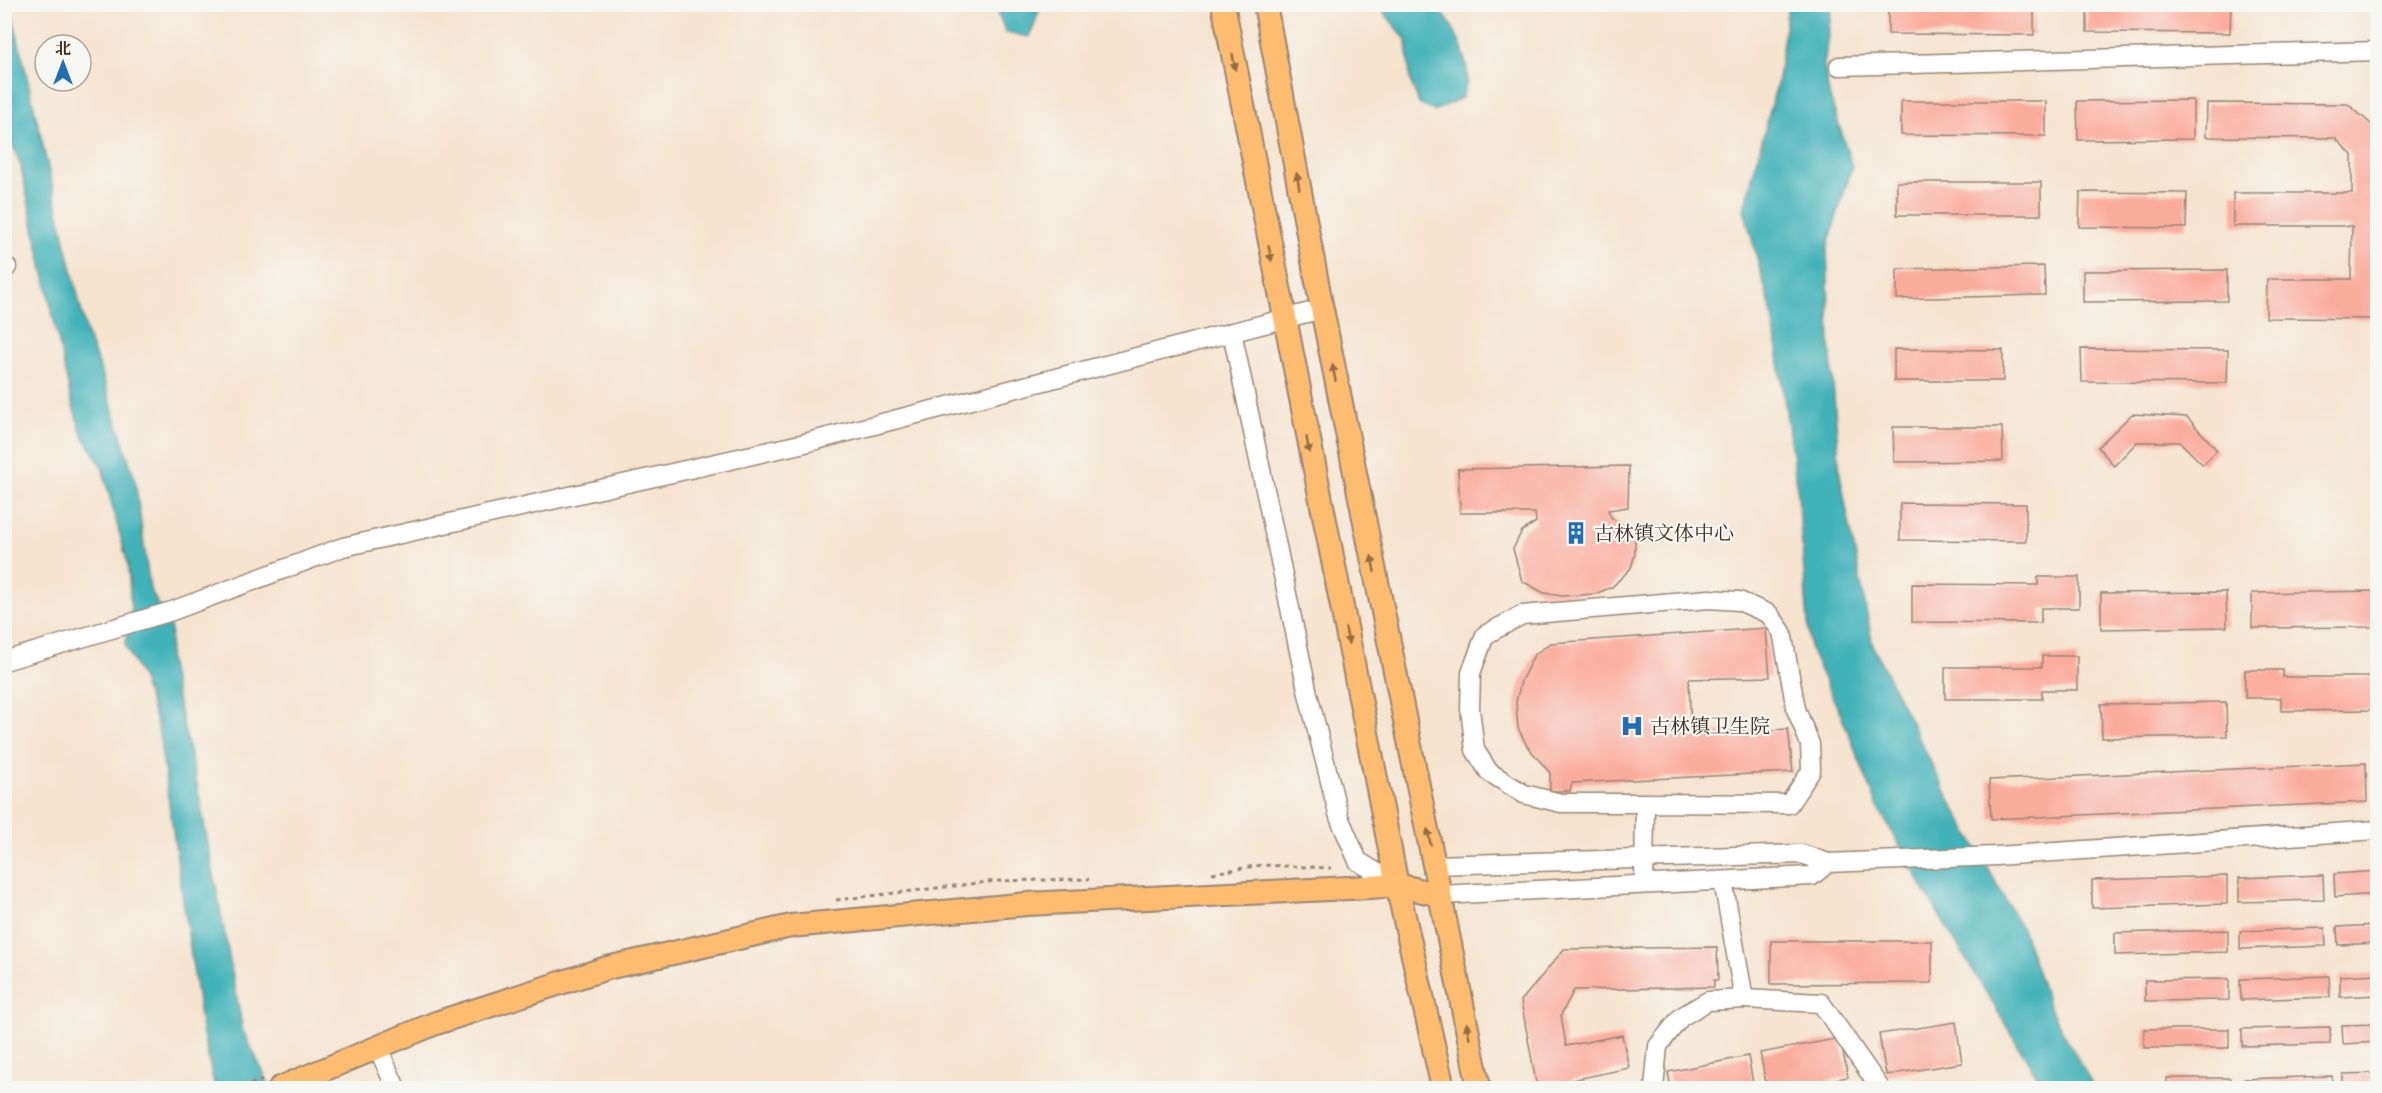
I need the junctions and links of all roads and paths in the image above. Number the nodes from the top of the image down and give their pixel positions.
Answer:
1 (1223, 4) edge
2 (1265, 4) edge
3 (2378, 51) edge
4 (1839, 66) dead end
5 (1322, 309) junction
6 (1283, 318) junction
7 (1232, 332) junction
8 (4, 661) edge
9 (1645, 803) junction
10 (2378, 830) edge
11 (1644, 859) junction
12 (1828, 863) junction
13 (1434, 865) junction
14 (1723, 881) junction
15 (1644, 884) junction
16 (1397, 885) junction
17 (1440, 895) junction
18 (1744, 999) junction
19 (378, 1048) junction
20 (280, 1088) edge
21 (396, 1089) edge
22 (1443, 1089) edge
23 (1479, 1089) edge
24 (1654, 1089) edge
25 (1880, 1089) edge

1 -> 6 main road
5 -> 2 main road
3 - 4 street
5 - 6 street
13 -> 5 main road
6 - 7 street
6 -> 16 main road
7 - 8 street
7 - 16 street
9 - 9 street
9 - 11 street
10 - 12 street
11 - 12 street
11 - 13 street
11 - 15 street
12 - 14 street
13 - 16 main road
13 - 17 main road
14 - 15 street
14 - 18 street
15 - 17 street
16 - 17 main road
16 - 19 main road
16 - 22 main road
23 -> 17 main road
18 - 24 street
18 - 25 street
19 - 20 main road
19 - 21 street

